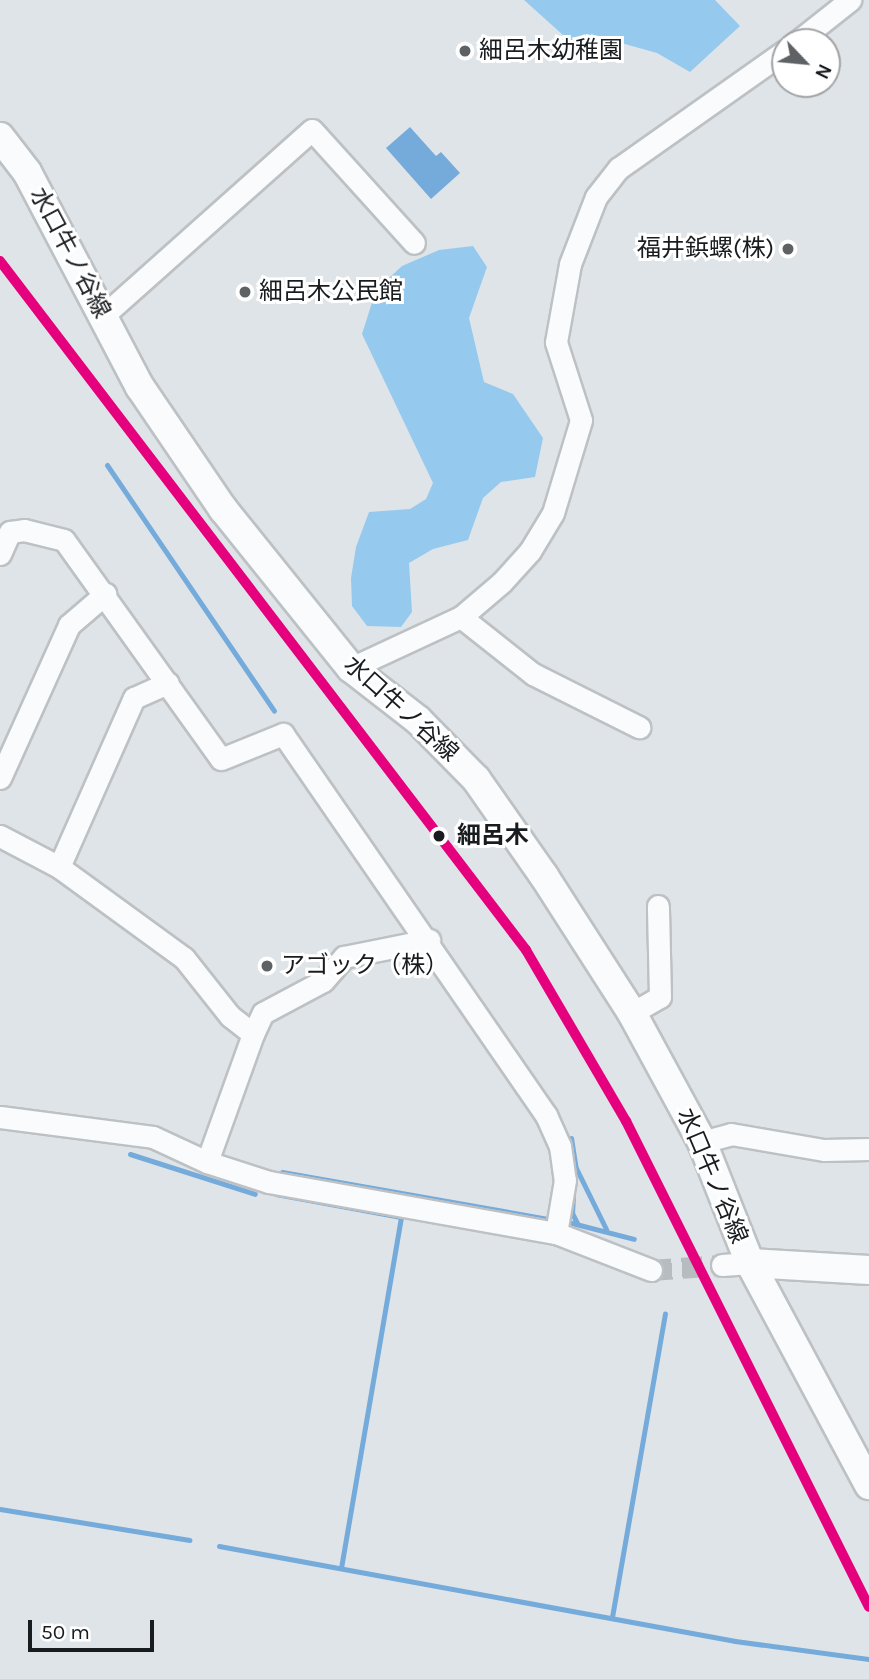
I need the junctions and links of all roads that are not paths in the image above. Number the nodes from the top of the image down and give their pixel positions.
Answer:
1 (850, 0) edge
2 (815, 28) edge
3 (771, 61) edge
4 (0, 137) edge
5 (414, 243) dead end
6 (104, 315) junction
7 (0, 554) edge
8 (106, 594) junction
9 (461, 617) junction
10 (352, 668) junction
11 (168, 683) junction
12 (639, 727) dead end
13 (0, 778) edge
14 (0, 836) edge
15 (59, 867) junction
16 (658, 906) dead end
17 (429, 940) junction
18 (632, 1013) junction
19 (253, 1034) junction
20 (0, 1117) edge
21 (702, 1142) junction
22 (869, 1149) edge
23 (207, 1162) junction
24 (556, 1233) junction
25 (750, 1264) junction
26 (722, 1265) tunnel mouth
27 (651, 1270) tunnel mouth
28 (869, 1270) edge
29 (869, 1485) edge

1 - 2 street
3 - 9 street
4 - 6 main road, 水口牛ノ谷線
5 - 6 street
6 - 10 main road, 水口牛ノ谷線
7 - 8 street
8 - 11 street
8 - 13 street
9 - 10 street
9 - 12 street
10 - 18 main road, 水口牛ノ谷線
11 - 15 street
11 - 17 street
14 - 15 street
15 - 19 street
16 - 18 street
17 - 19 street
17 - 24 street
18 - 21 main road, 水口牛ノ谷線
19 - 23 street
20 - 23 street
21 - 22 street
21 - 25 main road, 水口牛ノ谷線
23 - 24 street
24 - 27 street
25 - 26 street
25 - 28 main road
25 - 29 main road, 水口牛ノ谷線

